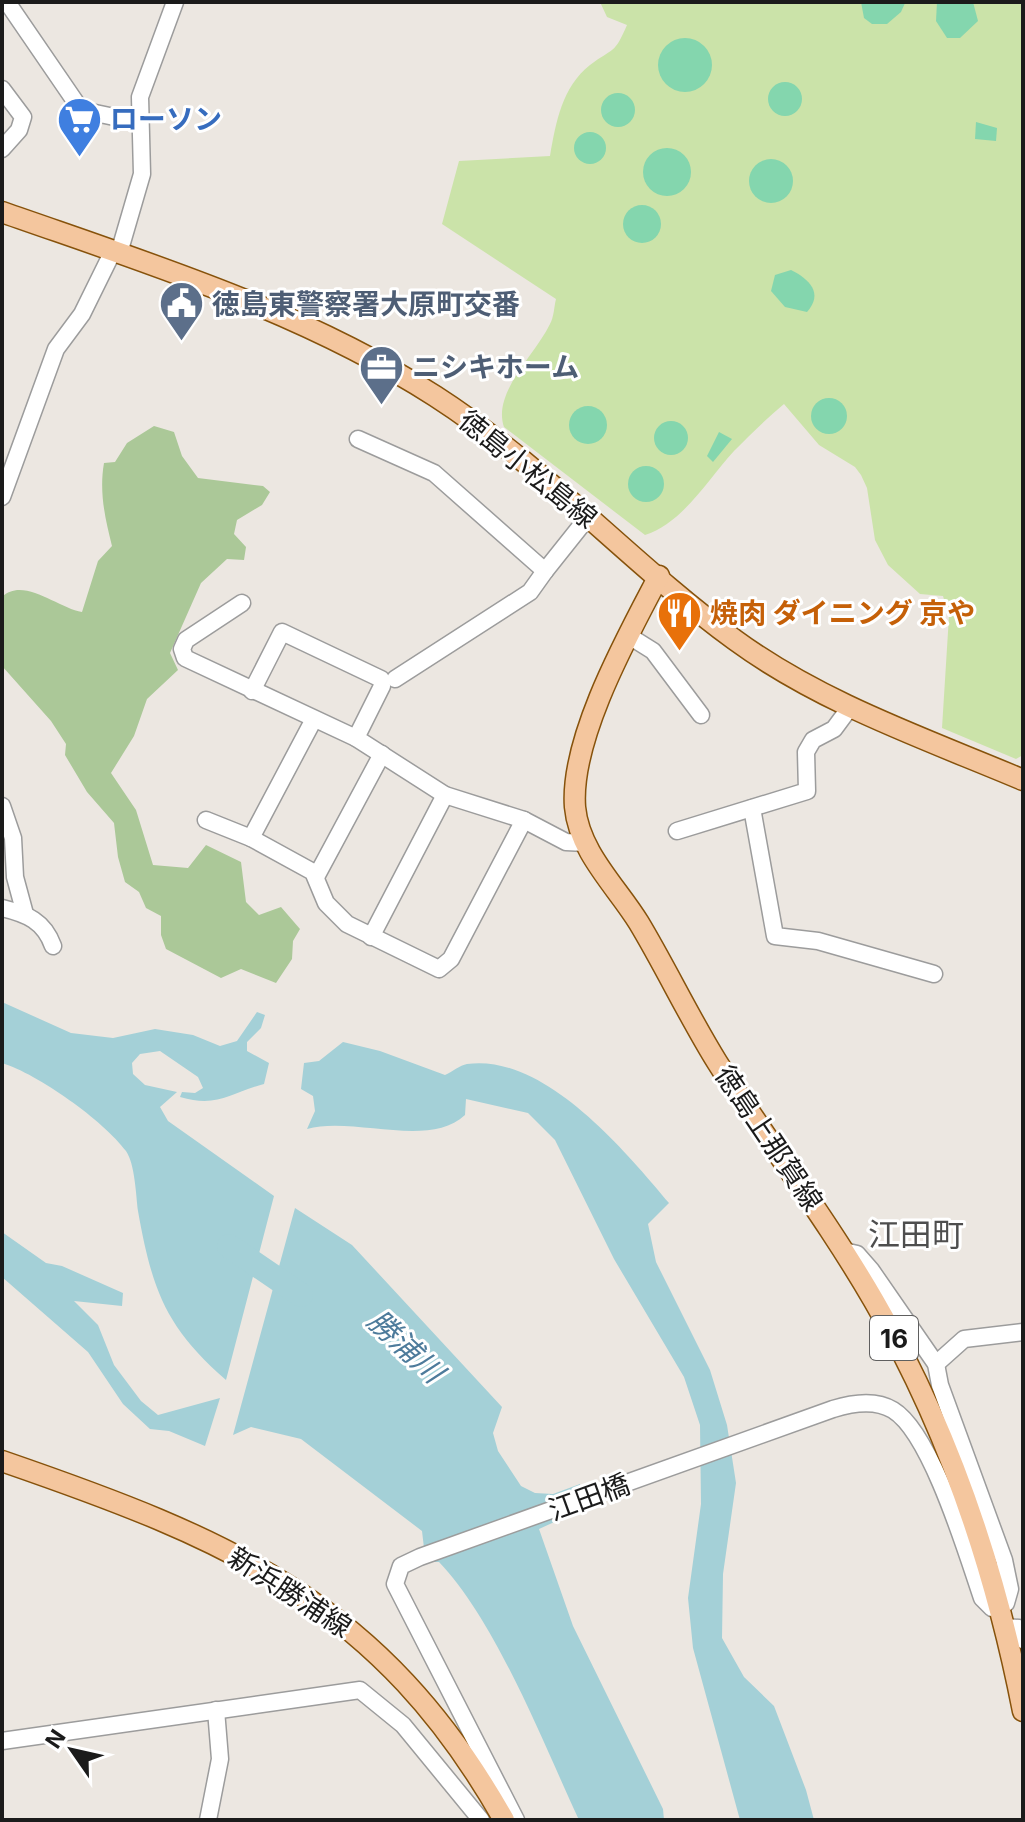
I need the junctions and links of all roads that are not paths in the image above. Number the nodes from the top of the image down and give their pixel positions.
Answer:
1 (7, 2) edge
2 (175, 2) edge
3 (2, 89) edge
4 (138, 122) junction
5 (2, 149) edge
6 (2, 212) edge
7 (116, 252) junction
8 (358, 439) dead end
9 (2, 497) edge
10 (588, 517) junction
11 (545, 571) junction
12 (659, 576) junction
13 (242, 603) dead end
14 (629, 636) junction
15 (395, 679) dead end
16 (252, 691) junction
17 (851, 706) junction
18 (701, 715) dead end
19 (314, 719) junction
20 (356, 738) junction
21 (382, 754) junction
22 (1019, 774) edge
23 (445, 795) junction
24 (2, 806) edge
25 (752, 808) junction
26 (206, 820) dead end
27 (524, 820) junction
28 (677, 831) dead end
29 (251, 838) junction
30 (586, 843) junction
31 (8, 875) edge
32 (316, 877) junction
33 (2, 908) edge
34 (25, 914) junction
35 (371, 937) junction
36 (53, 946) dead end
37 (934, 974) dead end
38 (844, 1251) junction
39 (1023, 1332) edge
40 (936, 1364) junction
41 (2, 1461) edge
42 (1003, 1618) junction
43 (1023, 1640) edge
44 (216, 1710) junction
45 (1023, 1711) edge
46 (2, 1741) edge
47 (208, 1820) edge
48 (481, 1820) edge
49 (504, 1820) edge
50 (516, 1820) edge

1 - 4 street
2 - 4 street
3 - 5 street
4 - 7 street
6 - 7 main road, 徳島小松島線
7 - 9 street
7 - 10 main road, 徳島小松島線
8 - 11 street
10 - 11 street
10 - 12 main road, 徳島小松島線
11 - 15 street
12 - 14 main road, 徳島上那賀線 / 16
12 - 17 main road, 徳島小松島線
13 - 16 street
14 - 18 street
14 - 30 main road, 徳島上那賀線 / 16
16 - 19 street
16 - 20 street
17 - 22 main road, 徳島小松島線
17 - 25 street
19 - 20 street
19 - 29 street
20 - 21 street
21 - 23 street
21 - 32 street
23 - 27 street
23 - 35 street
24 - 31 street
25 - 28 street
25 - 37 street
26 - 29 street
27 - 30 street
27 - 35 street
29 - 32 street
30 - 38 main road, 徳島上那賀線 / 16
31 - 34 street
32 - 35 street
33 - 34 street
34 - 36 street
38 - 40 street
38 - 42 main road, 徳島上那賀線 / 16
39 - 40 street
40 - 42 street
41 - 49 main road, 新浜勝浦線
42 - 43 street, 江田橋
42 - 45 main road, 徳島上那賀線 / 16
42 - 50 street, 江田橋
44 - 46 street
44 - 47 street
44 - 48 street

